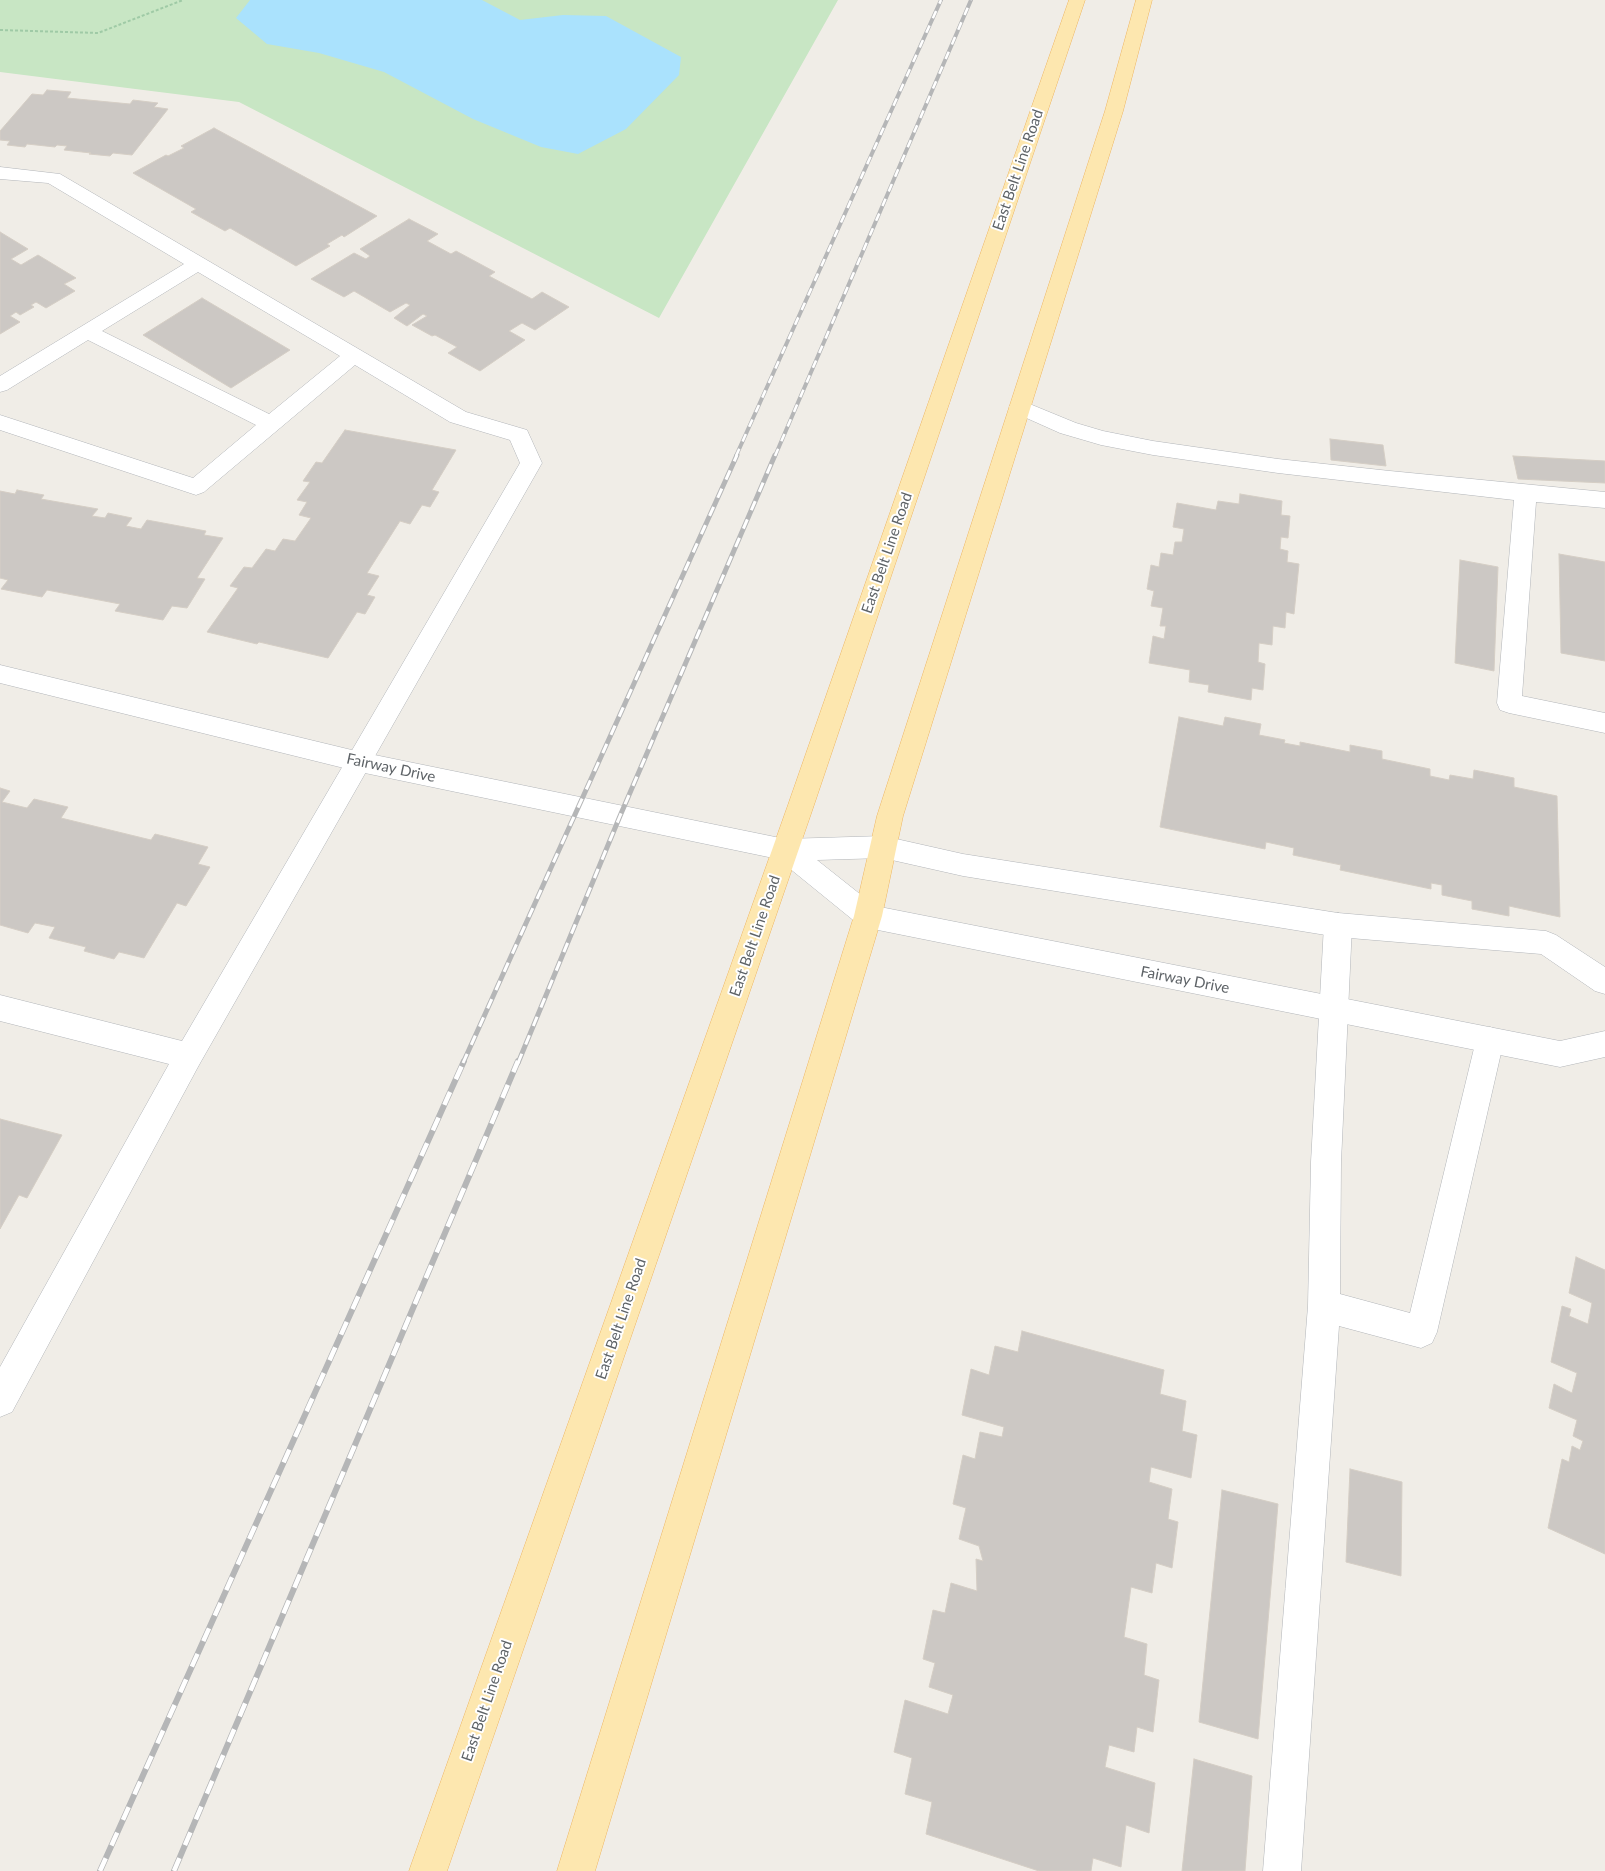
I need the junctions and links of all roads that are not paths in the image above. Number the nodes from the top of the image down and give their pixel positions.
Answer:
1 (1077, 0) edge
2 (1144, 0) edge
3 (0, 172) edge
4 (198, 264) junction
5 (88, 332) junction
6 (354, 356) junction
7 (0, 385) edge
8 (1020, 407) junction
9 (0, 422) edge
10 (271, 424) junction
11 (1526, 493) junction
12 (1605, 500) edge
13 (0, 674) edge
14 (1605, 722) edge
15 (360, 762) junction
16 (882, 847) junction
17 (785, 850) junction
18 (868, 916) junction
19 (1338, 924) junction
20 (1605, 982) edge
21 (0, 1008) edge
22 (1335, 1009) junction
23 (1490, 1040) junction
24 (1605, 1044) edge
25 (189, 1056) junction
26 (1324, 1306) junction
27 (0, 1400) edge
28 (428, 1871) edge
29 (576, 1871) edge
30 (1282, 1871) edge

1 - 17 main road, East Belt Line Road
2 - 8 main road
3 - 4 street
4 - 5 street
4 - 6 street
5 - 7 street
5 - 10 street
6 - 10 street
6 - 15 street
8 - 11 street
8 - 16 main road
9 - 10 street
11 - 12 street
11 - 14 street
13 - 15 street, Fairway Drive
15 - 17 street, Fairway Drive
15 - 25 street
16 - 17 street, Fairway Drive
16 - 18 main road
16 - 19 street, Fairway Drive
17 - 18 street, Fairway Drive
17 - 28 main road, East Belt Line Road
18 - 22 street, Fairway Drive
18 - 29 main road
19 - 20 street, Fairway Drive
19 - 22 street
21 - 25 street
22 - 23 street, Fairway Drive
22 - 26 street
23 - 24 street, Fairway Drive
23 - 26 street
25 - 27 street
26 - 30 street

